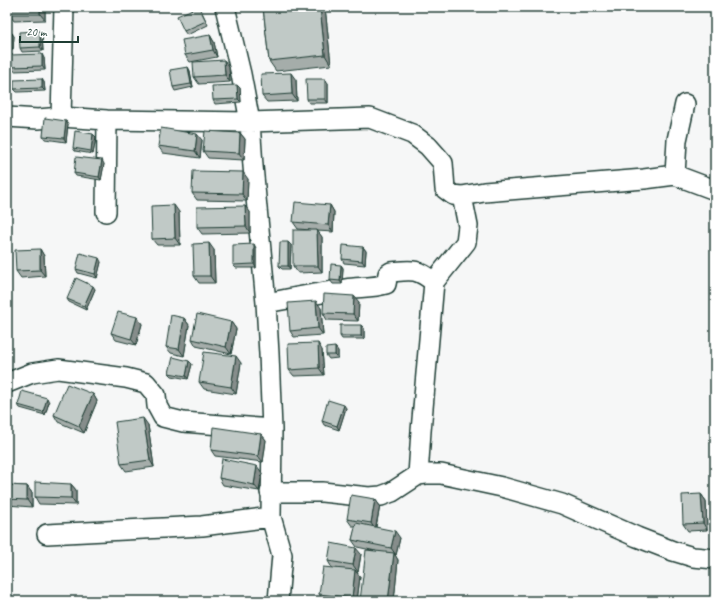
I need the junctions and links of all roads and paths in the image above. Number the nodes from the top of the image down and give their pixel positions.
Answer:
1 (64, 7) edge
2 (225, 7) edge
3 (685, 104) dead end
4 (7, 117) edge
5 (61, 117) junction
6 (107, 120) junction
7 (250, 122) junction
8 (675, 175) junction
9 (715, 190) edge
10 (462, 196) junction
11 (106, 212) dead end
12 (434, 282) junction
13 (266, 303) junction
14 (7, 383) edge
15 (272, 428) junction
16 (418, 475) junction
17 (270, 492) junction
18 (271, 517) junction
19 (47, 534) dead end
20 (715, 559) edge
21 (281, 600) edge

1 - 5 street
2 - 7 street
3 - 8 street
4 - 5 street
5 - 6 street
6 - 7 street
6 - 11 street
7 - 10 street
7 - 13 street
8 - 9 street
8 - 10 street
10 - 12 street
12 - 13 street
12 - 16 street
13 - 15 street
14 - 15 street
15 - 17 street
16 - 17 street
16 - 20 street
17 - 18 street
18 - 19 street
18 - 21 street

